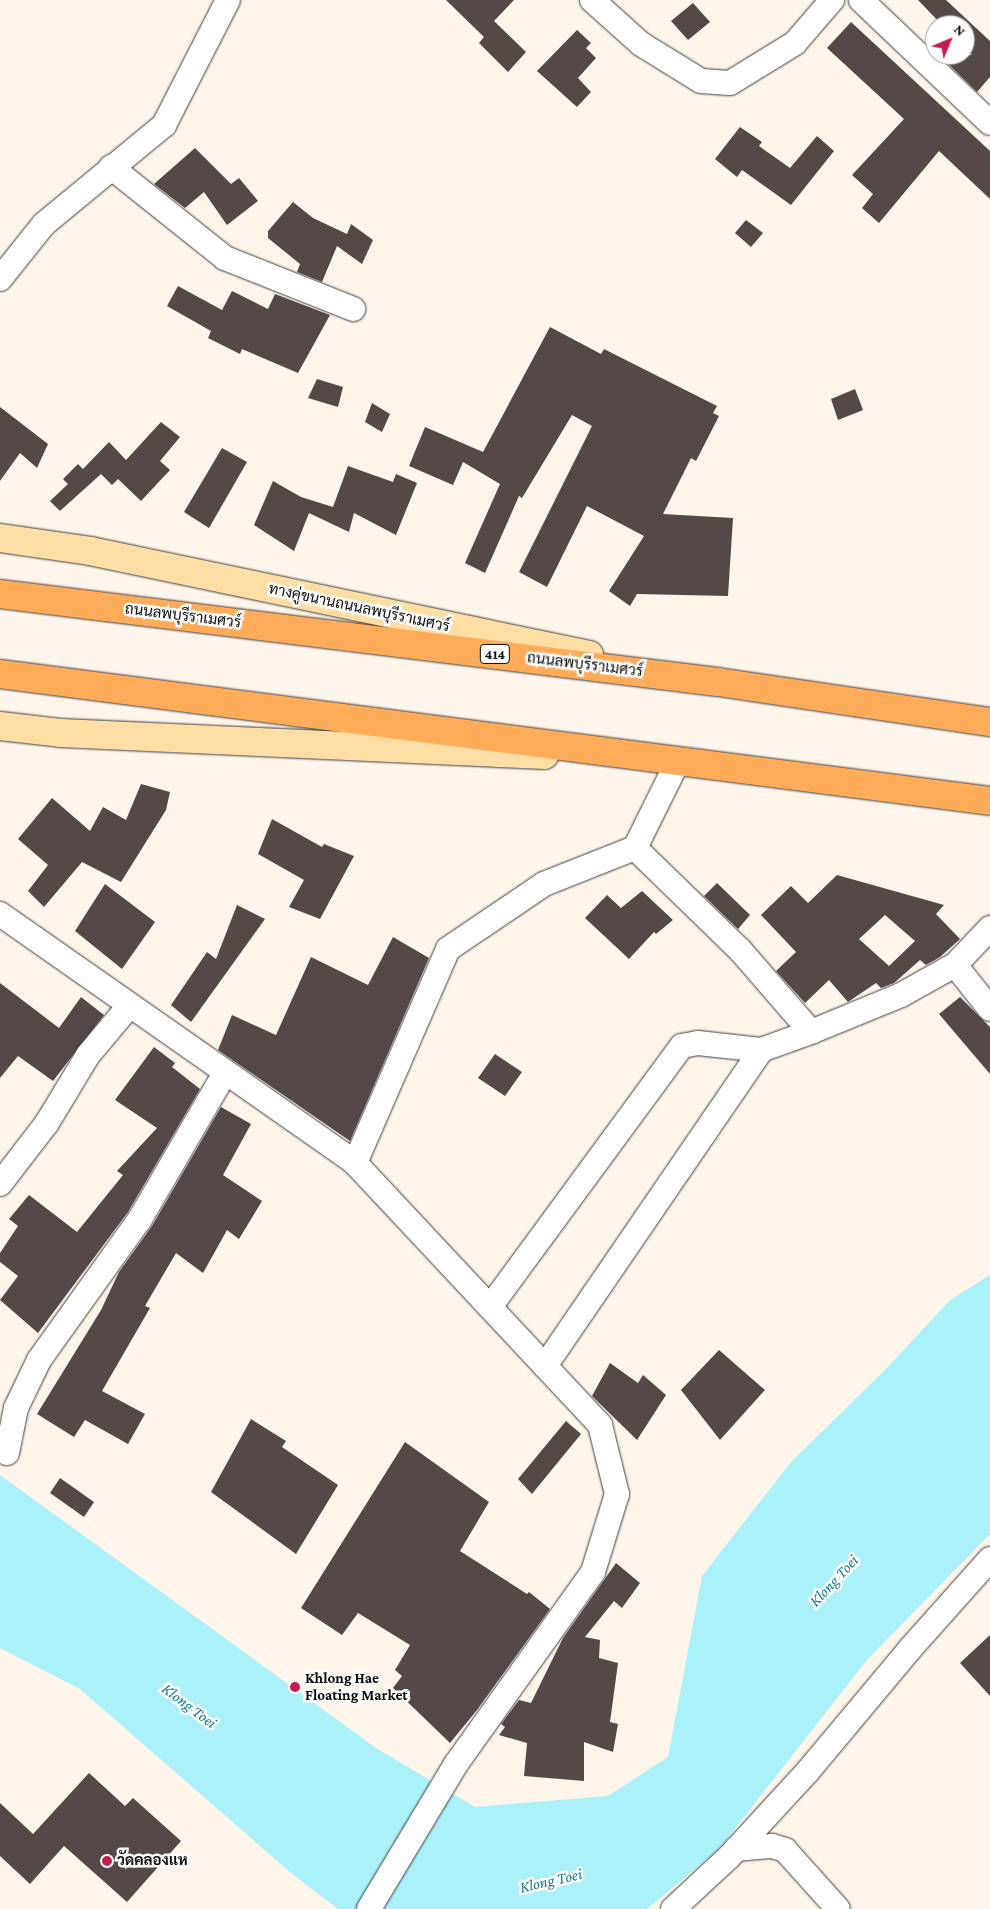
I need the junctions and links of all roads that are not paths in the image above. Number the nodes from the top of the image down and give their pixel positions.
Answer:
1 (228, 0) edge
2 (592, 0) edge
3 (832, 0) edge
4 (861, 0) edge
5 (990, 123) edge
6 (111, 167) junction
7 (0, 279) edge
8 (353, 309) dead end
9 (0, 538) edge
10 (0, 594) edge
11 (0, 674) edge
12 (718, 682) junction
13 (990, 722) edge
14 (0, 726) edge
15 (678, 761) junction
16 (990, 801) edge
17 (635, 848) junction
18 (0, 914) edge
19 (990, 928) edge
20 (954, 965) junction
21 (130, 1005) junction
22 (990, 1009) edge
23 (810, 1032) junction
24 (761, 1050) junction
25 (225, 1073) junction
26 (355, 1163) junction
27 (0, 1184) edge
28 (490, 1307) junction
29 (545, 1366) junction
30 (7, 1453) dead end
31 (990, 1559) edge
32 (736, 1849) junction
33 (369, 1909) edge
34 (673, 1909) edge
35 (838, 1909) edge

1 - 6 street
2 - 3 street
4 - 5 street
6 - 7 street
6 - 8 street
9 - 12 main road, ทางคู่ขนานถนนลพบุรีราเมศวร์ / 414
10 - 12 main road, ถนนลพบุรีราเมศวร์ / 414
11 - 15 main road
12 - 13 main road, ถนนลพบุรีราเมศวร์ / 414
14 - 15 main road
15 - 16 main road
15 - 17 street
17 - 23 street
17 - 26 street
18 - 21 street
19 - 20 street
20 - 22 street
20 - 23 street
21 - 25 street
21 - 27 street
23 - 24 street
24 - 28 street
24 - 29 street
25 - 26 street
25 - 30 street
26 - 28 street
28 - 29 street
29 - 33 street
31 - 32 street
32 - 34 street
32 - 35 street

